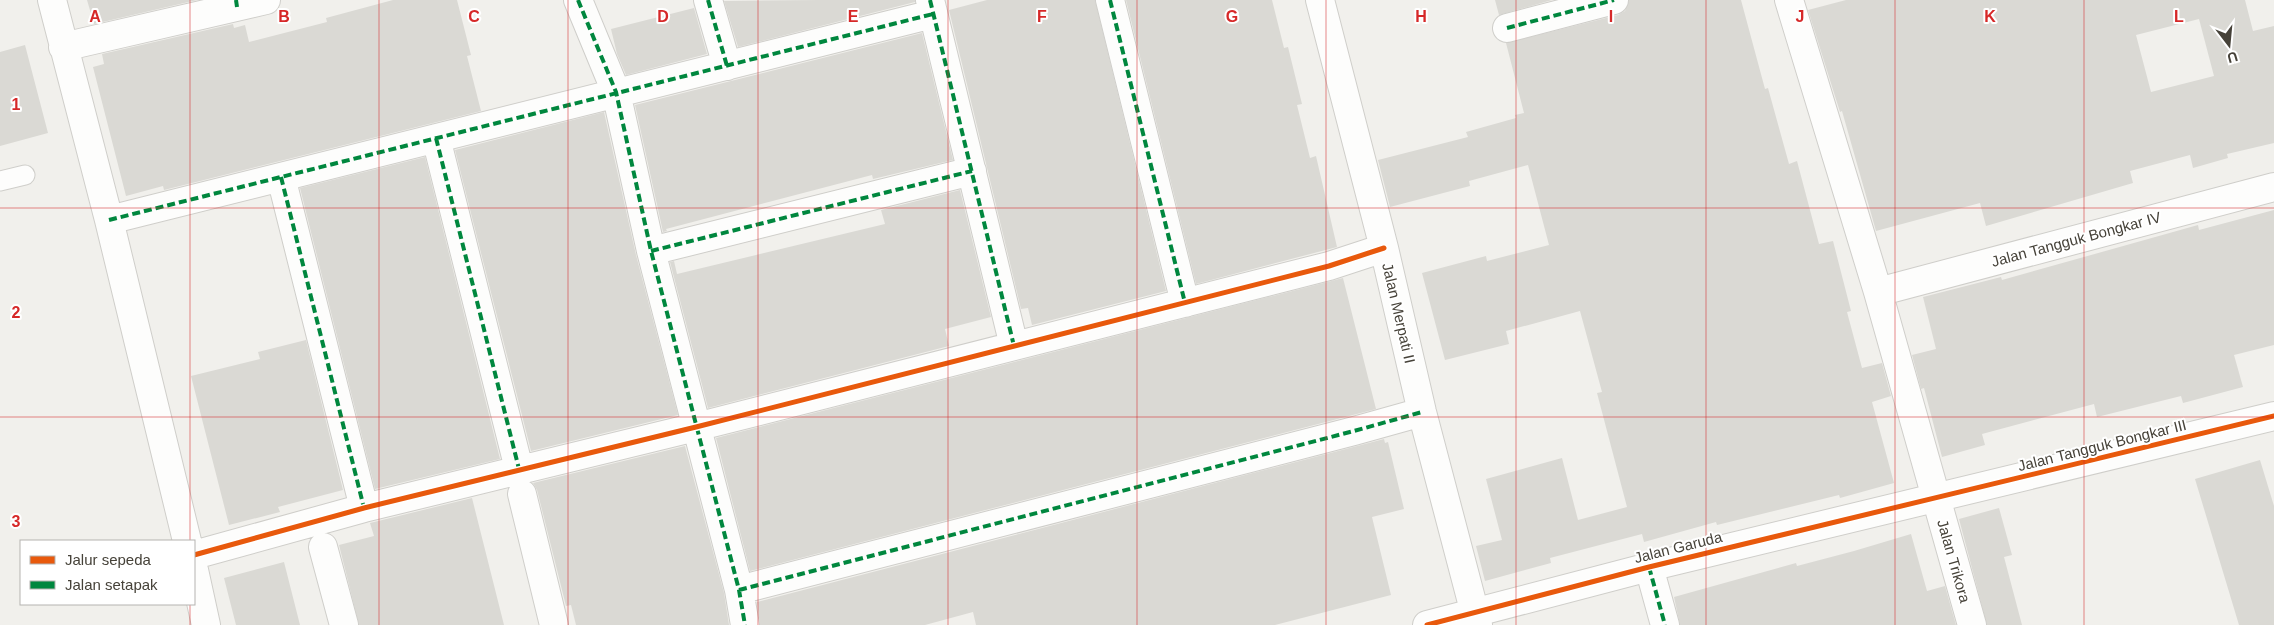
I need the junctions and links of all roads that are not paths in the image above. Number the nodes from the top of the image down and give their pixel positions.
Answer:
1 (52, 0) edge
2 (266, 0) edge
3 (578, 0) edge
4 (708, 0) edge
5 (1110, 0) edge
6 (1320, 0) edge
7 (1614, 0) edge
8 (1789, 0) edge
9 (236, 4) edge
10 (932, 7) edge
11 (1508, 28) dead end
12 (63, 47) junction
13 (727, 66) junction
14 (616, 92) junction
15 (436, 138) junction
16 (972, 171) junction
17 (25, 175) dead end
18 (281, 177) junction
19 (0, 180) edge
20 (2274, 187) edge
21 (109, 220) junction
22 (1384, 248) junction
23 (651, 251) junction
24 (1878, 292) junction
25 (1185, 303) junction
26 (1014, 346) junction
27 (1422, 412) junction
28 (2274, 416) edge
29 (696, 427) junction
30 (521, 481) junction
31 (1936, 498) junction
32 (364, 508) junction
33 (187, 540) edge
34 (323, 547) dead end
35 (195, 555) edge
36 (1649, 567) junction
37 (195, 575) edge
38 (739, 590) junction
39 (1477, 620) edge
40 (206, 625) edge
41 (344, 625) edge
42 (554, 625) edge
43 (746, 625) edge
44 (1427, 625) edge
45 (1665, 625) edge
46 (1972, 625) edge

1 - 12 street
2 - 9 street
3 - 14 street
4 - 13 street
5 - 25 street
6 - 22 street, Jalan Merpati II
7 - 11 street
8 - 24 street, Jalan Trikora
9 - 12 street
10 - 13 street
10 - 16 street
12 - 21 street
13 - 14 street
14 - 15 street
14 - 23 street
15 - 18 street
15 - 30 street
16 - 23 street
16 - 26 street
17 - 19 lane
18 - 21 street
18 - 32 street
20 - 24 street, Jalan Tangguk Bongkar IV
21 - 33 street
22 - 25 street
22 - 27 street, Jalan Merpati II
23 - 29 street
24 - 31 street, Jalan Trikora
25 - 26 street
26 - 29 street
27 - 38 street
27 - 39 street, Jalan Merpati II
28 - 31 street, Jalan Tangguk Bongkar III
29 - 30 street
29 - 38 street
30 - 32 street
30 - 42 street
31 - 36 street, Jalan Garuda
31 - 46 street, Jalan Trikora
32 - 35 street
34 - 41 street
36 - 39 street, Jalan Garuda
36 - 45 street
37 - 40 street
38 - 43 street
39 - 44 street, Jalan Garuda

